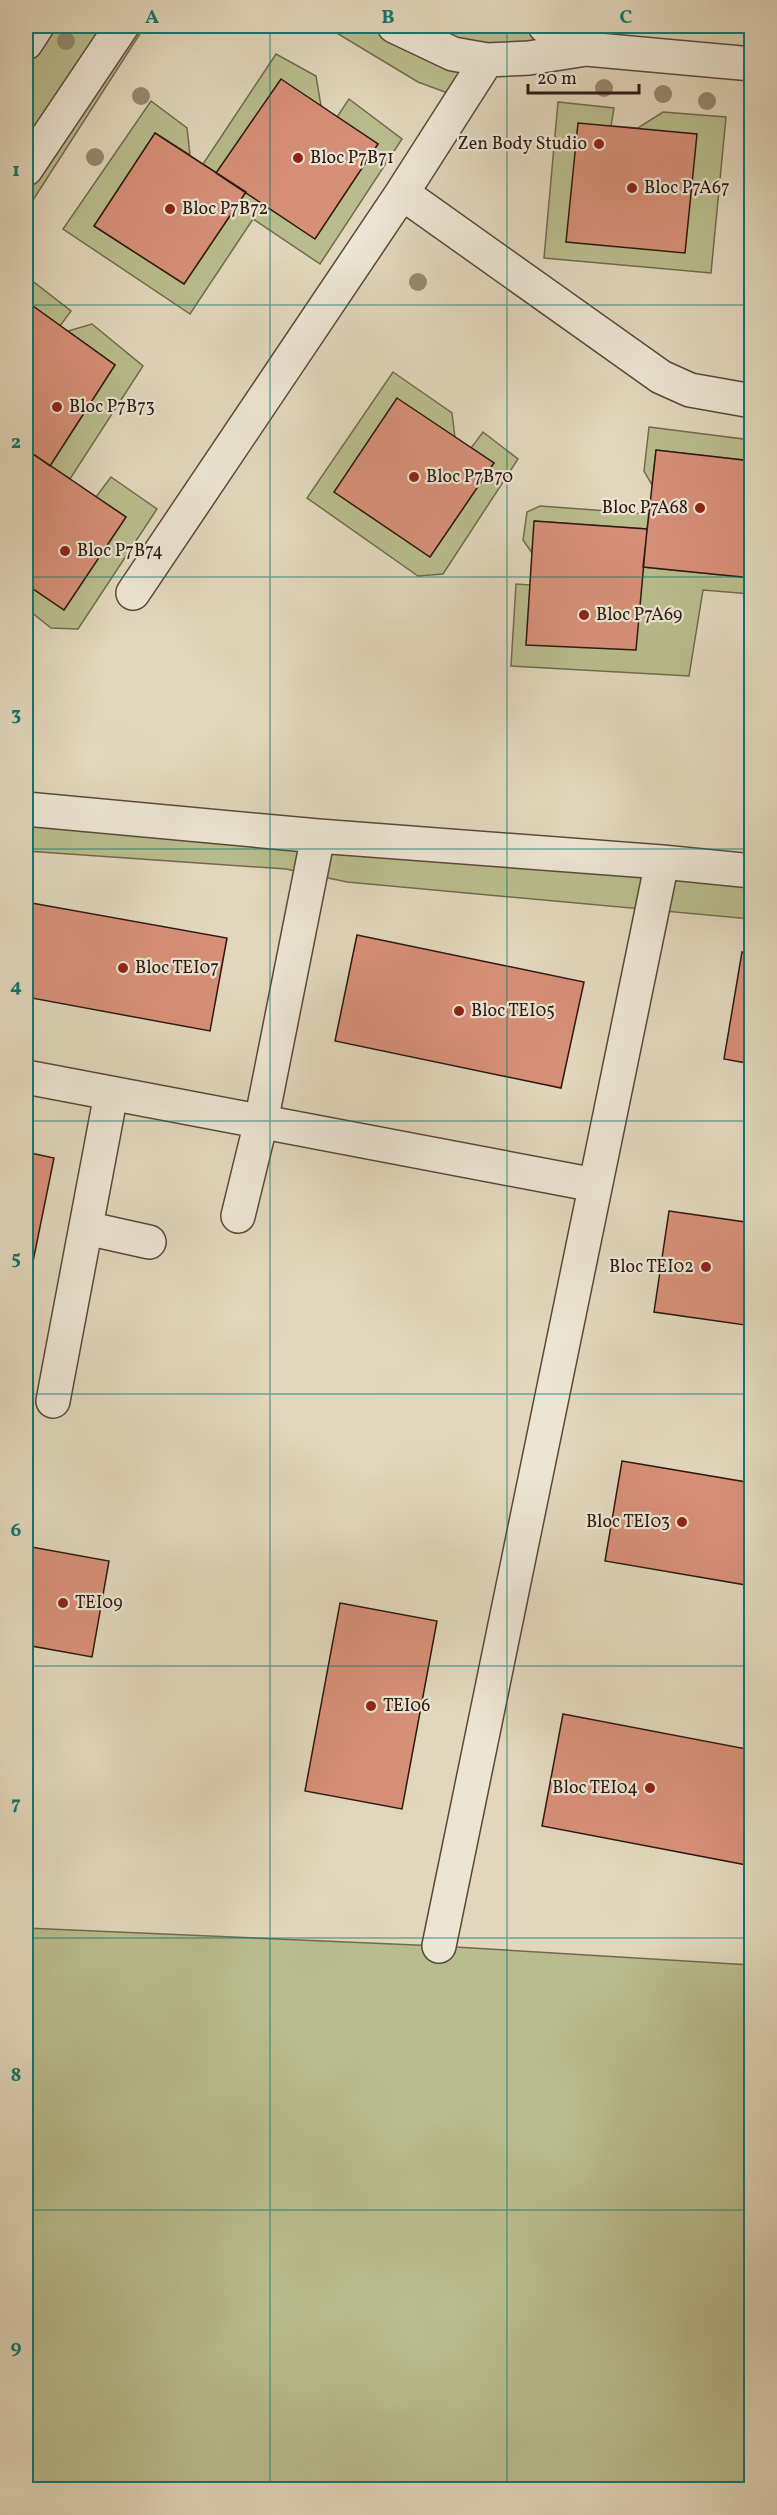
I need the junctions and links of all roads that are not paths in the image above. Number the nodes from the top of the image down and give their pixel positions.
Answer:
1 (37, 26) edge
2 (122, 26) edge
3 (394, 26) edge
4 (545, 26) edge
5 (26, 43) edge
6 (586, 49) junction
7 (486, 60) junction
8 (752, 64) edge
9 (26, 170) edge
10 (402, 193) junction
11 (752, 402) edge
12 (133, 593) dead end
13 (26, 809) edge
14 (318, 836) junction
15 (662, 862) junction
16 (752, 871) edge
17 (26, 1077) edge
18 (111, 1094) junction
19 (261, 1122) junction
20 (595, 1185) junction
21 (238, 1216) dead end
22 (86, 1228) junction
23 (149, 1242) dead end
24 (53, 1401) dead end
25 (439, 1946) dead end

1 - 5 street
2 - 9 street
3 - 7 street
4 - 6 street
6 - 7 street
6 - 8 street
7 - 10 street
10 - 11 street
10 - 12 street
13 - 14 street
14 - 15 street
14 - 19 street
15 - 16 street
15 - 20 street
17 - 18 street
18 - 19 street
18 - 22 street
19 - 20 street
19 - 21 street
20 - 25 street
22 - 23 street
22 - 24 street

